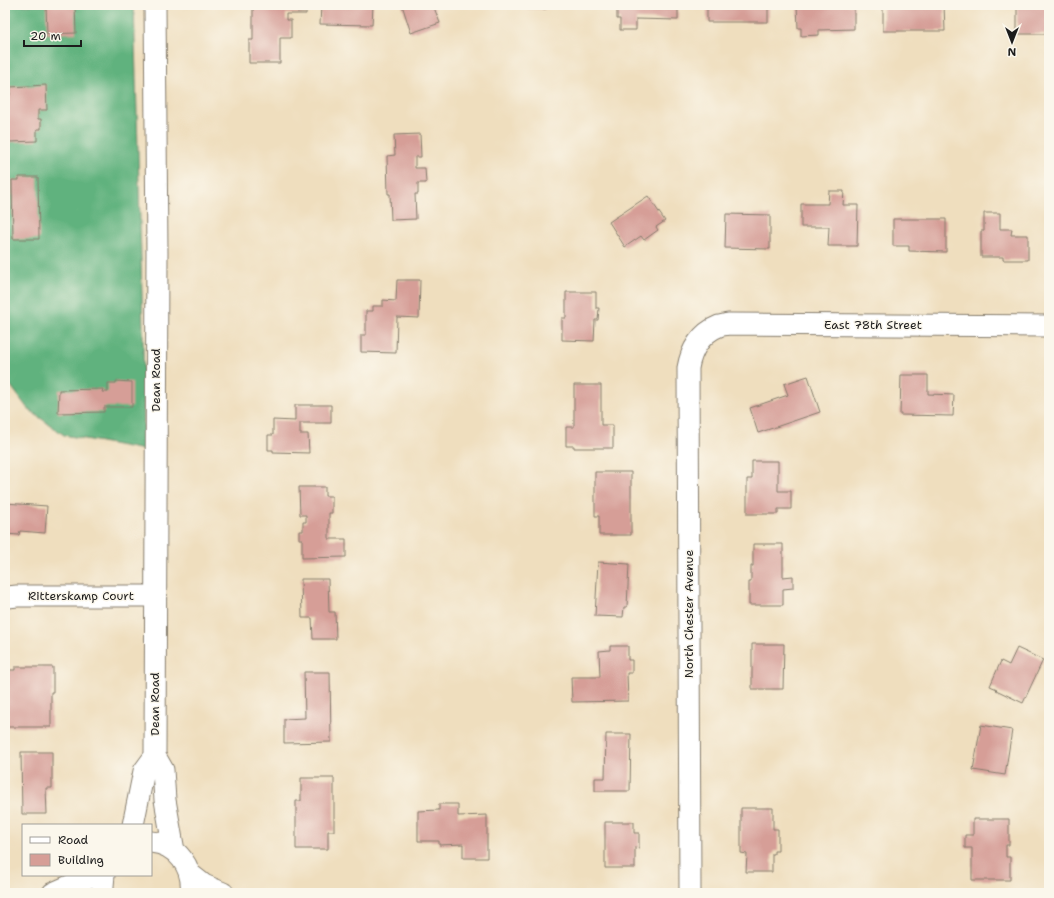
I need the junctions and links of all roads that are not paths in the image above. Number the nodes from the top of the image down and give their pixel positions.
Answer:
1 (155, 5) edge
2 (1049, 326) edge
3 (701, 338) joint
4 (155, 596) junction
5 (6, 597) edge
6 (155, 756) junction
7 (133, 824) edge
8 (152, 842) edge
9 (174, 851) junction
10 (92, 876) edge
11 (104, 876) edge
12 (190, 884) edge
13 (53, 893) edge
14 (103, 893) edge
15 (223, 893) edge
16 (690, 893) edge

1 - 4 street, Dean Road
2 - 3 street, East 78th Street
3 - 16 street, North Chester Avenue
4 - 5 street, Ritterskamp Court
4 - 6 street, Dean Road
6 - 7 street
6 - 9 street, Dean Road
8 - 9 street
9 - 12 street
10 - 13 street
11 - 14 street
12 - 15 street

